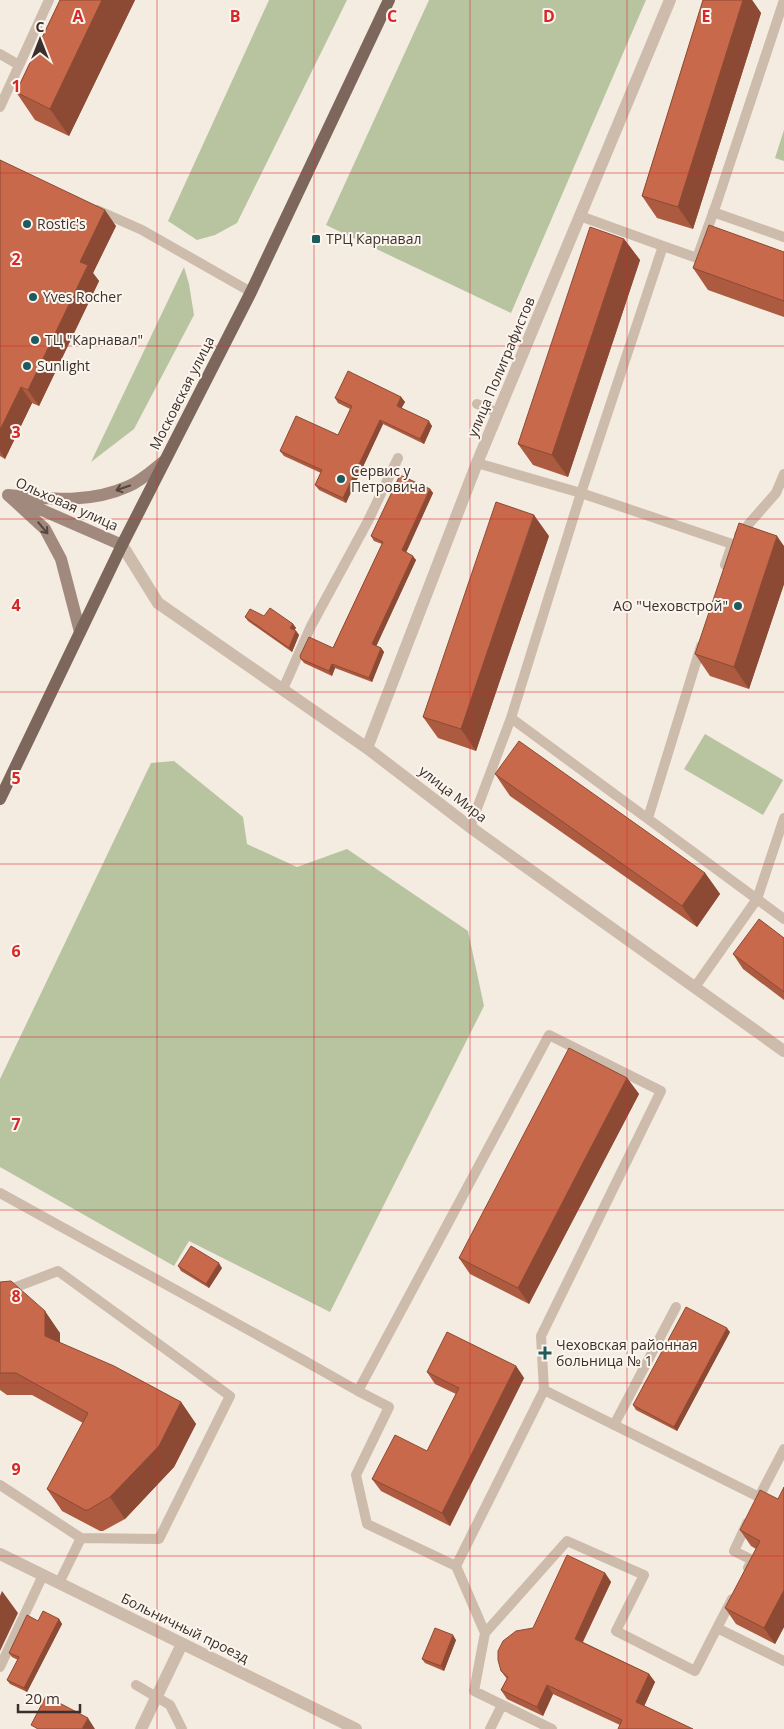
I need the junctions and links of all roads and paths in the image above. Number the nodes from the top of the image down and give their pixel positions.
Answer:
1 (49, 0) edge
2 (389, 0) edge
3 (670, 0) edge
4 (784, 0) edge
5 (0, 54) edge
6 (20, 65) junction
7 (0, 107) edge
8 (84, 203) edge
9 (713, 212) junction
10 (580, 216) junction
11 (784, 236) edge
12 (664, 246) junction
13 (250, 292) junction
14 (477, 404) dead end
15 (498, 413) junction
16 (398, 458) dead end
17 (164, 462) junction
18 (477, 464) junction
19 (784, 474) edge
20 (4, 493) edge
21 (581, 493) junction
22 (732, 544) junction
23 (122, 545) junction
24 (723, 572) edge
25 (80, 632) junction
26 (704, 636) edge
27 (283, 689) junction
28 (511, 718) junction
29 (367, 748) junction
30 (0, 799) edge
31 (648, 818) junction
32 (784, 818) edge
33 (470, 827) junction
34 (757, 899) junction
35 (784, 919) edge
36 (695, 987) junction
37 (784, 1051) edge
38 (0, 1193) edge
39 (0, 1293) edge
40 (676, 1307) dead end
41 (544, 1390) junction
42 (358, 1391) junction
43 (614, 1425) junction
44 (784, 1449) edge
45 (0, 1485) edge
46 (755, 1506) junction
47 (81, 1538) junction
48 (0, 1554) edge
49 (456, 1566) junction
50 (43, 1575) junction
51 (744, 1577) edge
52 (60, 1584) junction
53 (735, 1594) edge
54 (717, 1628) junction
55 (485, 1633) junction
56 (182, 1644) junction
57 (784, 1661) edge
58 (0, 1667) edge
59 (136, 1685) dead end
60 (157, 1696) junction
61 (502, 1705) junction
62 (141, 1729) edge
63 (182, 1729) edge
64 (356, 1729) edge
65 (490, 1729) edge
66 (552, 1729) edge

1 - 6 lane
2 - 13 main road, Московская улица
3 - 10 street, улица Полиграфистов
4 - 9 lane
5 - 6 lane
6 - 7 lane
8 - 13 lane
9 - 11 lane
9 - 12 lane
10 - 12 lane
10 - 15 street, улица Полиграфистов
12 - 21 lane
13 - 17 main road, Московская улица
14 - 15 lane
15 - 18 street, улица Полиграфистов
16 - 27 lane
17 -> 20 main road
17 - 23 main road, Московская улица
18 - 21 lane
18 - 29 street, улица Полиграфистов
19 - 22 lane
20 - 23 main road, Ольховая улица
20 -> 25 main road
21 - 22 lane
21 - 28 lane
22 - 24 lane
23 - 25 main road, Московская улица
23 - 27 street, улица Мира
25 - 30 main road, Московская улица
26 - 31 lane
27 - 29 street, улица Мира
28 - 31 lane
28 - 33 lane
29 - 33 street, улица Мира
31 - 34 lane
32 - 34 lane
33 - 36 street, улица Мира
34 - 35 lane
34 - 36 lane
36 - 37 street, улица Мира
38 - 42 lane
39 - 47 lane
40 - 43 lane
41 - 42 lane
41 - 43 lane
41 - 49 lane
42 - 49 lane
43 - 46 lane
44 - 46 lane
45 - 47 lane
46 - 51 lane
47 - 52 lane
48 - 50 street, Больничный проезд
49 - 55 lane
50 - 52 street, Больничный проезд
50 - 58 lane
52 - 56 street, Больничный проезд
53 - 54 lane
54 - 55 lane
54 - 57 lane
55 - 61 lane
56 - 60 street
56 - 64 street, Больничный проезд
59 - 60 lane
60 - 62 street
60 - 63 lane
61 - 65 lane
61 - 66 lane

